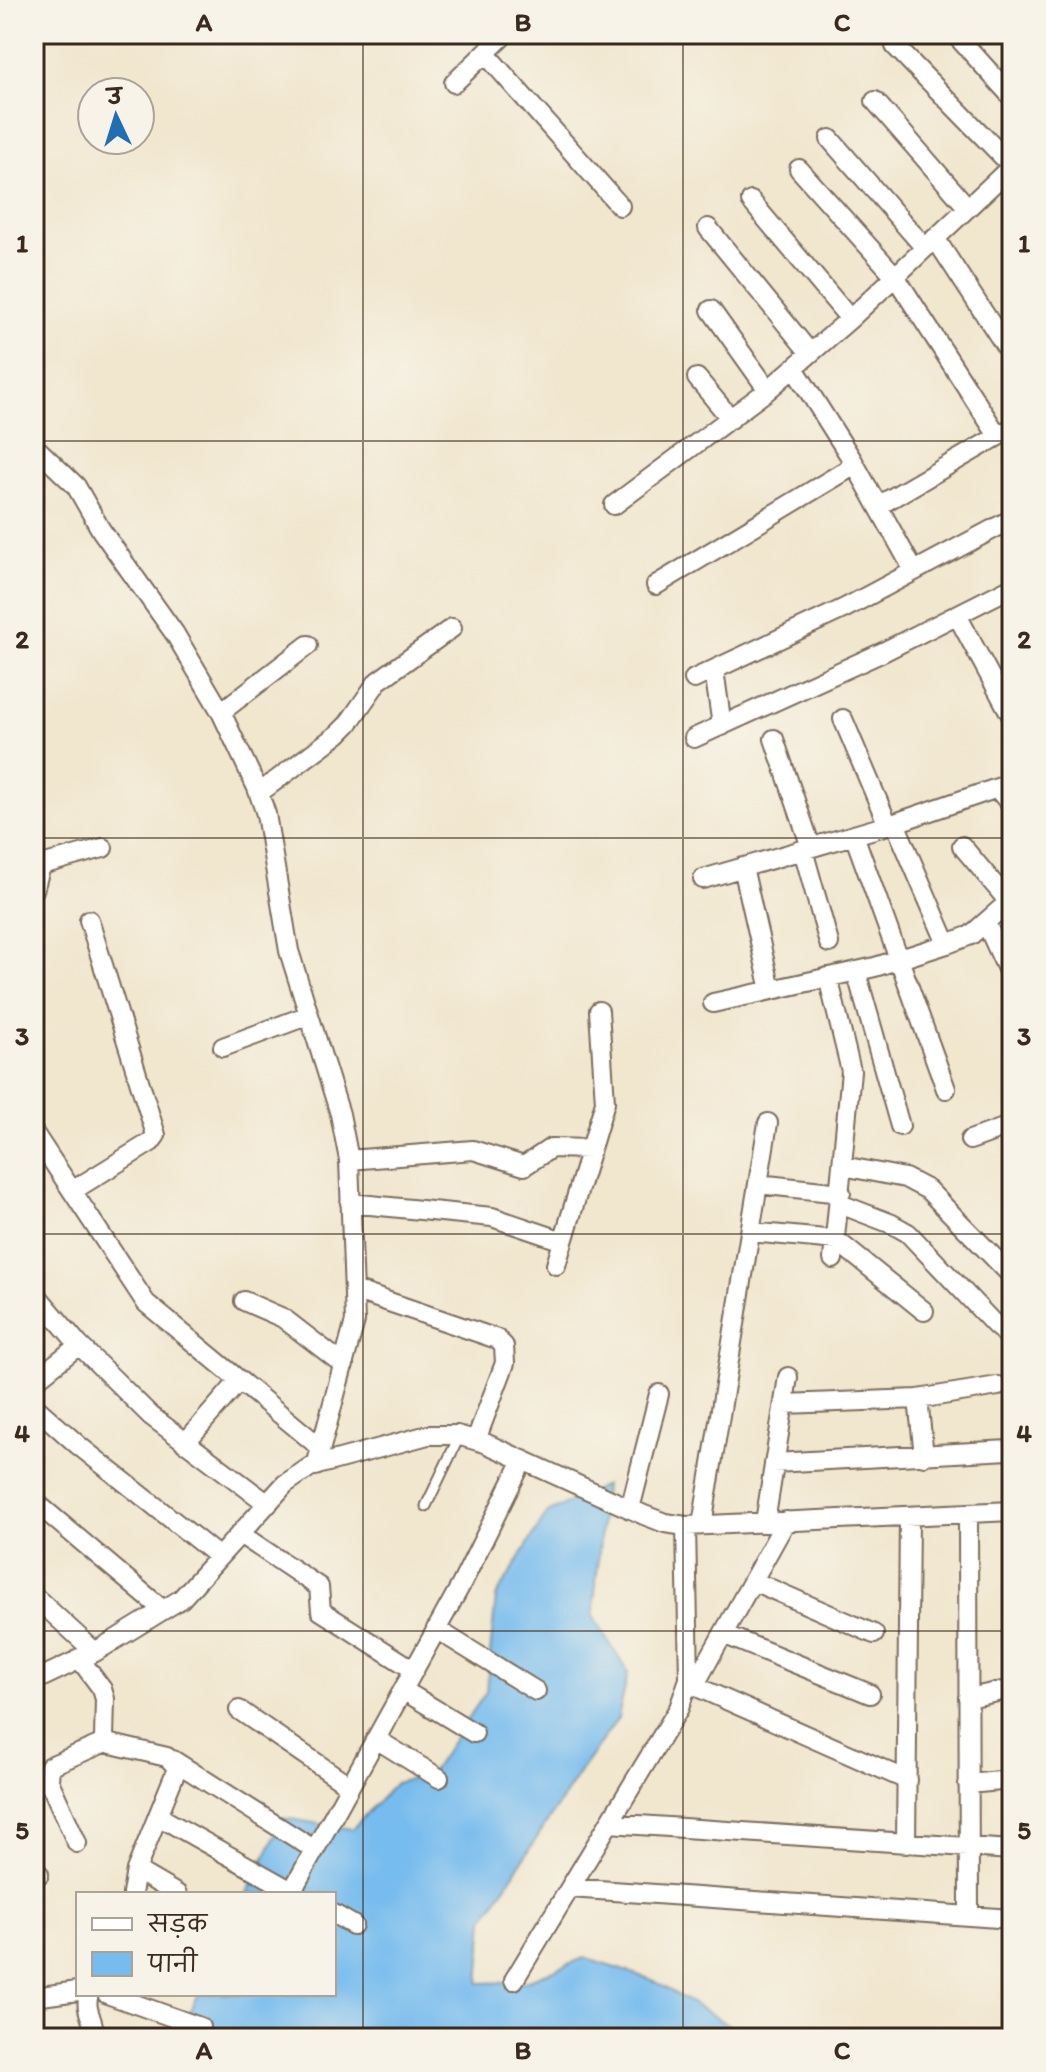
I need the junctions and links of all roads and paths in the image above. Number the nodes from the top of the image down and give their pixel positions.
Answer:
1 (505, 34) edge
2 (955, 34) edge
3 (895, 46) dead end
4 (485, 53) junction
5 (454, 83) dead end
6 (1012, 97) edge
7 (875, 101) dead end
8 (830, 139) dead end
9 (799, 169) dead end
10 (751, 201) dead end
11 (620, 206) dead end
12 (968, 208) junction
13 (708, 228) dead end
14 (930, 243) junction
15 (895, 276) junction
16 (711, 310) dead end
17 (850, 319) junction
18 (810, 353) junction
19 (1012, 356) edge
20 (794, 368) junction
21 (697, 378) dead end
22 (768, 390) junction
23 (731, 419) junction
24 (1005, 432) edge
25 (34, 446) edge
26 (855, 465) junction
27 (614, 505) dead end
28 (878, 506) junction
29 (1012, 519) edge
30 (914, 571) junction
31 (656, 585) dead end
32 (1012, 587) edge
33 (957, 615) junction
34 (452, 628) dead end
35 (308, 645) dead end
36 (714, 670) junction
37 (694, 679) dead end
38 (221, 712) junction
39 (1012, 717) edge
40 (843, 719) dead end
41 (722, 726) junction
42 (694, 738) dead end
43 (774, 739) dead end
44 (1004, 786) edge
45 (259, 793) junction
46 (1012, 806) edge
47 (892, 824) junction
48 (854, 835) junction
49 (962, 846) dead end
50 (103, 848) dead end
51 (807, 849) junction
52 (743, 867) junction
53 (703, 879) dead end
54 (34, 890) edge
55 (1010, 901) edge
56 (89, 920) dead end
57 (986, 923) junction
58 (829, 943) dead end
59 (947, 944) junction
60 (899, 960) junction
61 (856, 971) junction
62 (828, 977) junction
63 (1012, 980) edge
64 (771, 990) junction
65 (713, 1003) dead end
66 (599, 1011) dead end
67 (309, 1015) junction
68 (223, 1047) dead end
69 (946, 1089) dead end
70 (768, 1123) dead end
71 (1012, 1125) edge
72 (900, 1126) dead end
73 (34, 1133) edge
74 (970, 1140) dead end
75 (591, 1149) junction
76 (349, 1160) junction
77 (843, 1166) junction
78 (758, 1184) junction
79 (72, 1191) junction
80 (840, 1199) junction
81 (350, 1203) junction
82 (750, 1232) junction
83 (836, 1240) junction
84 (563, 1241) junction
85 (833, 1259) dead end
86 (556, 1265) dead end
87 (1012, 1276) edge
88 (354, 1290) junction
89 (34, 1292) edge
90 (244, 1301) dead end
91 (924, 1311) dead end
92 (1012, 1339) edge
93 (79, 1345) junction
94 (344, 1365) junction
95 (788, 1377) dead end
96 (34, 1381) edge
97 (239, 1381) junction
98 (998, 1386) dead end
99 (659, 1394) dead end
100 (918, 1399) junction
101 (784, 1404) junction
102 (34, 1406) edge
103 (468, 1438) junction
104 (185, 1443) junction
105 (1009, 1450) dead end
106 (924, 1456) junction
107 (318, 1457) junction
108 (523, 1460) junction
109 (774, 1463) junction
110 (34, 1501) edge
111 (268, 1504) junction
112 (426, 1506) dead end
113 (630, 1509) junction
114 (1012, 1511) edge
115 (968, 1513) junction
116 (909, 1516) junction
117 (786, 1521) junction
118 (765, 1522) junction
119 (694, 1526) junction
120 (240, 1534) junction
121 (219, 1557) junction
122 (753, 1581) junction
123 (34, 1596) edge
124 (163, 1610) junction
125 (436, 1629) junction
126 (723, 1634) junction
127 (874, 1634) dead end
128 (87, 1655) junction
129 (414, 1670) junction
130 (34, 1681) edge
131 (691, 1684) junction
132 (1012, 1689) edge
133 (403, 1690) junction
134 (536, 1691) dead end
135 (870, 1694) dead end
136 (968, 1698) junction
137 (239, 1710) dead end
138 (474, 1733) dead end
139 (376, 1739) junction
140 (106, 1742) junction
141 (173, 1760) junction
142 (439, 1778) dead end
143 (907, 1780) junction
144 (1012, 1780) edge
145 (968, 1784) junction
146 (350, 1786) junction
147 (158, 1816) junction
148 (609, 1823) junction
149 (77, 1843) dead end
150 (906, 1844) junction
151 (969, 1848) junction
152 (315, 1850) junction
153 (1012, 1850) edge
154 (136, 1870) junction
155 (570, 1888) junction
156 (132, 1892) edge
157 (174, 1892) edge
158 (292, 1892) edge
159 (294, 1892) edge
160 (336, 1915) edge
161 (969, 1916) junction
162 (1012, 1919) edge
163 (353, 1925) dead end
164 (514, 1980) dead end
165 (76, 1991) edge
166 (89, 1996) edge
167 (113, 1996) edge
168 (34, 1997) edge
169 (200, 2027) dead end
170 (93, 2038) edge

1 - 4 street
2 - 6 street
3 - 12 street
4 - 5 street
4 - 11 street
7 - 12 street
8 - 14 street
9 - 15 street
10 - 17 street
12 - 14 street
13 - 18 street
14 - 15 street
14 - 19 street
15 - 17 street
15 - 24 street
16 - 22 street
17 - 18 street
18 - 20 street
20 - 22 street
20 - 26 street
21 - 23 street
22 - 23 street
23 - 27 street
24 - 28 street
25 - 38 street
26 - 28 street
26 - 31 street
28 - 30 street
29 - 30 street
30 - 36 street
32 - 33 street
33 - 39 street
33 - 41 street
34 - 45 street
35 - 38 street
36 - 37 street
36 - 41 street
38 - 45 street
40 - 47 street
41 - 42 street
43 - 51 street
44 - 46 street
44 - 47 street
45 - 67 street
47 - 48 street
47 - 59 street
48 - 51 street
48 - 60 street
49 - 55 street
50 - 54 street
51 - 52 street
51 - 58 street
52 - 53 street
52 - 64 street
55 - 57 street
56 - 79 street
57 - 59 street
57 - 63 street
59 - 60 street
60 - 61 street
60 - 69 street
61 - 62 street
61 - 72 street
62 - 64 street
62 - 77 street
64 - 65 street
66 - 75 street
67 - 68 street
67 - 76 street
70 - 78 street
71 - 74 street
73 - 79 street
75 - 76 street
75 - 84 street
76 - 81 street
77 - 80 street
77 - 87 street
78 - 80 street
78 - 82 street
79 - 97 street
80 - 83 street
80 - 92 street
81 - 84 street
81 - 88 street
82 - 83 street
82 - 119 street
83 - 85 street
83 - 91 street
84 - 86 street
88 - 94 street
88 - 103 street
89 - 93 street
90 - 94 street
93 - 96 street
93 - 104 street
94 - 107 street
95 - 101 street
97 - 104 street
97 - 107 street
98 - 100 street
99 - 113 street
100 - 101 street
100 - 106 street
101 - 109 street
102 - 121 street
103 - 107 street
103 - 108 street
103 - 112 lane
104 - 111 street
105 - 106 street
106 - 109 street
107 - 111 street
108 - 113 street
108 - 125 street
109 - 118 street
110 - 124 street
111 - 120 street
113 - 119 street
114 - 115 street
115 - 116 street
115 - 136 street
116 - 117 street
116 - 143 street
117 - 118 street
117 - 122 street
118 - 119 street
119 - 131 street
120 - 121 street
120 - 129 street
121 - 124 street
122 - 126 street
122 - 127 street
123 - 128 street
124 - 128 street
125 - 129 street
125 - 134 street
126 - 131 street
126 - 135 street
128 - 130 street
128 - 140 street
129 - 133 street
131 - 143 street
131 - 148 street
132 - 136 street
133 - 138 street
133 - 139 street
136 - 145 street
137 - 146 street
139 - 142 street
139 - 146 street
140 - 141 street
140 - 149 street
141 - 147 street
141 - 152 street
143 - 150 street
144 - 145 street
145 - 151 street
146 - 152 street
147 - 154 street
147 - 158 street
148 - 150 street
148 - 155 street
150 - 151 street
151 - 153 street
151 - 161 street
152 - 159 street
154 - 156 street
154 - 157 street
155 - 161 street
155 - 164 street
160 - 163 street
161 - 162 street
165 - 168 street
166 - 170 street
167 - 169 street

